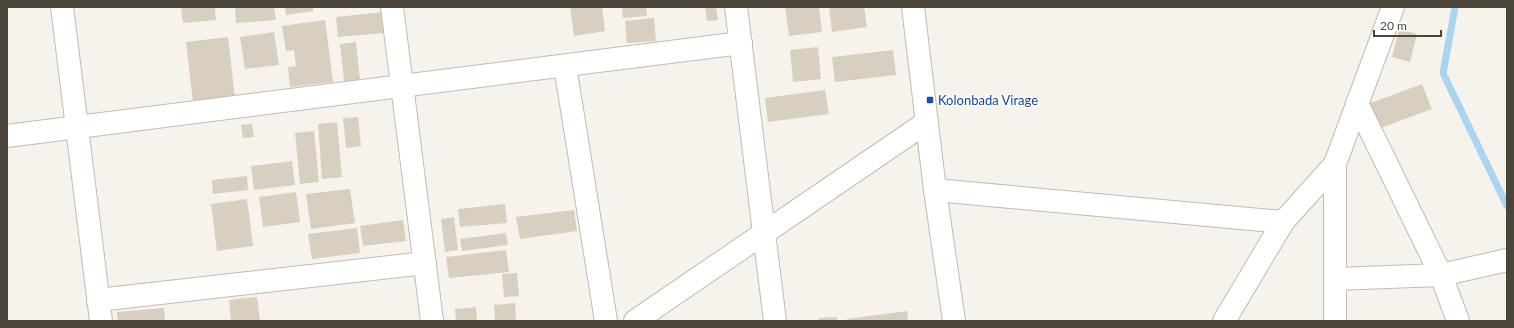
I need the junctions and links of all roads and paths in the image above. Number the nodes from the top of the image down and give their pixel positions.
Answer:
1 (62, 7) edge
2 (392, 7) edge
3 (736, 7) edge
4 (913, 7) edge
5 (1393, 7) edge
6 (741, 43) junction
7 (565, 66) junction
8 (402, 86) junction
9 (1357, 104) junction
10 (927, 122) junction
11 (77, 127) junction
12 (7, 136) edge
13 (1335, 164) junction
14 (935, 190) junction
15 (1283, 222) junction
16 (764, 233) junction
17 (1507, 260) edge
18 (425, 263) junction
19 (1441, 275) junction
20 (1335, 279) junction
21 (98, 300) junction
22 (101, 321) edge
23 (432, 321) edge
24 (606, 321) edge
25 (635, 321) edge
26 (775, 321) edge
27 (954, 321) edge
28 (1224, 321) edge
29 (1334, 321) edge
30 (1458, 321) edge

1 - 11 street
2 - 8 street
3 - 6 street
4 - 10 street
5 - 9 street
6 - 7 street
6 - 16 street
7 - 8 street
7 - 24 street
8 - 11 street
8 - 18 street
9 - 13 street
9 - 19 street
10 - 14 street
10 - 16 street
11 - 12 street
11 - 21 street
13 - 15 street
13 - 20 street
14 - 15 street
14 - 27 street
15 - 28 street
16 - 25 street
16 - 26 street
17 - 19 street
18 - 21 street
18 - 23 street
19 - 20 street
19 - 30 street
20 - 29 street
21 - 22 street

